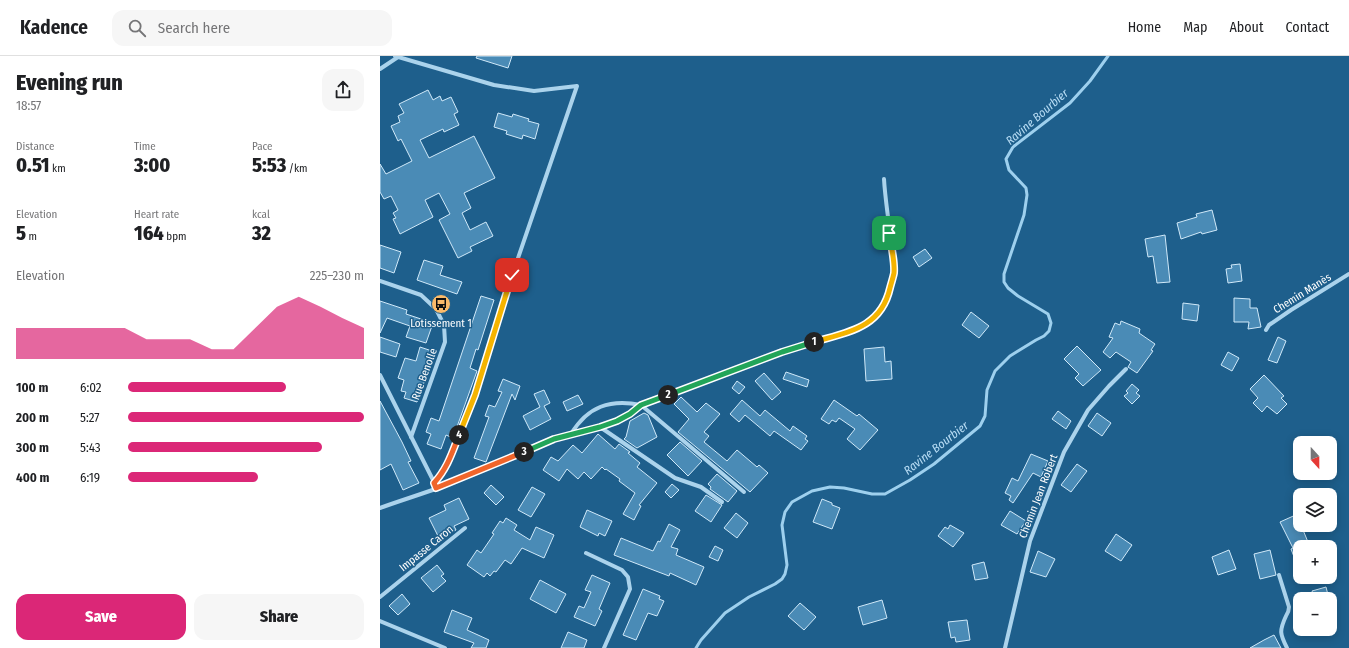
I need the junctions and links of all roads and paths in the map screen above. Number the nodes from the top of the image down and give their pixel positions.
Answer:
1 (397, 57) edge
2 (380, 69) edge
3 (884, 179) dead end
4 (1349, 274) edge
5 (380, 280) edge
6 (1266, 330) dead end
7 (1126, 369) dead end
8 (380, 375) edge
9 (641, 405) junction
10 (600, 427) junction
11 (571, 434) junction
12 (411, 437) junction
13 (434, 483) junction
14 (436, 488) junction
15 (744, 492) dead end
16 (722, 502) dead end
17 (380, 508) edge
18 (465, 528) dead end
19 (586, 553) dead end
20 (1279, 575) dead end
21 (380, 597) edge
22 (380, 621) edge
23 (445, 648) edge
24 (604, 648) edge
25 (1006, 648) edge
26 (1286, 648) edge

1 - 2 street
1 - 13 street
3 - 9 street
4 - 6 street, Chemin Manès
5 - 12 street, Rue Benolle
7 - 25 street, Chemin Jean Robert
8 - 12 street
9 - 10 street
9 - 11 street
9 - 15 street
10 - 11 street
10 - 16 street
11 - 14 street
12 - 13 street
13 - 14 street
14 - 17 street
18 - 21 street, Impasse Caron
19 - 24 street
20 - 26 street
22 - 23 street

